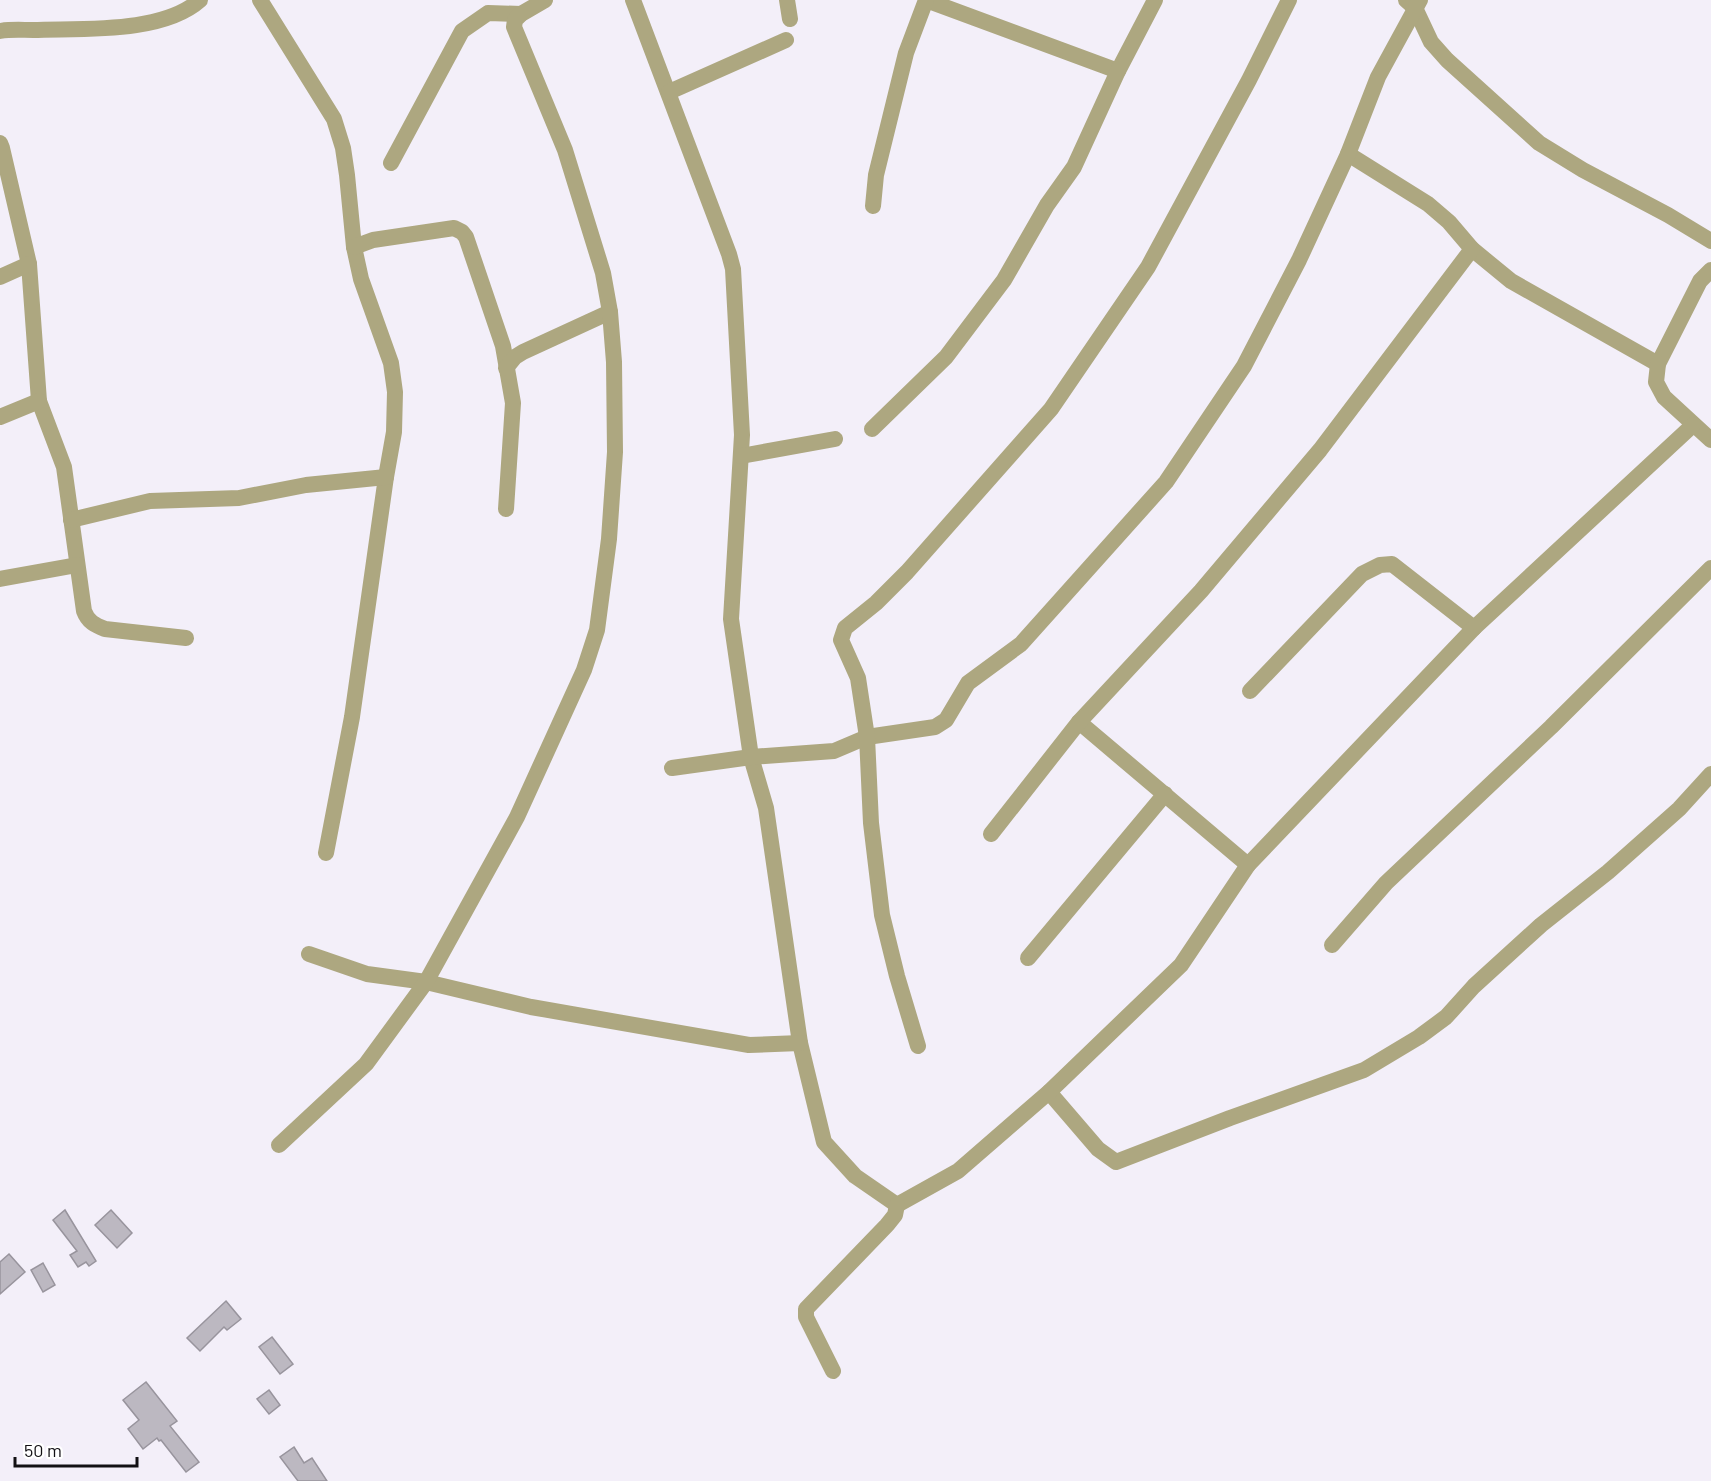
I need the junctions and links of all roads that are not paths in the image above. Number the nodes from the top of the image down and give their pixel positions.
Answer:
1 (200, 0) edge
2 (260, 0) edge
3 (545, 0) edge
4 (633, 0) edge
5 (787, 0) edge
6 (926, 0) edge
7 (1155, 0) edge
8 (1289, 0) edge
9 (1414, 3) edge
10 (521, 14) junction
11 (790, 19) dead end
12 (0, 32) edge
13 (786, 40) dead end
14 (1118, 71) junction
15 (669, 92) junction
16 (0, 143) edge
17 (1348, 154) junction
18 (391, 163) dead end
19 (873, 206) dead end
20 (1711, 241) edge
21 (354, 247) junction
22 (1472, 249) junction
23 (29, 264) junction
24 (1711, 270) edge
25 (0, 277) edge
26 (610, 312) junction
27 (1658, 364) junction
28 (506, 368) junction
29 (39, 401) junction
30 (0, 417) edge
31 (1693, 425) junction
32 (872, 429) dead end
33 (835, 439) dead end
34 (1711, 440) edge
35 (741, 456) junction
36 (386, 477) junction
37 (506, 509) dead end
38 (71, 519) junction
39 (77, 565) junction
40 (1711, 568) edge
41 (0, 579) edge
42 (1474, 628) junction
43 (186, 639) dead end
44 (1250, 691) dead end
45 (1079, 722) junction
46 (867, 737) junction
47 (751, 757) junction
48 (672, 768) dead end
49 (1711, 774) edge
50 (1165, 794) junction
51 (991, 834) dead end
52 (326, 853) dead end
53 (1248, 865) junction
54 (1332, 945) dead end
55 (309, 954) dead end
56 (1028, 958) dead end
57 (426, 982) junction
58 (800, 1043) junction
59 (918, 1046) dead end
60 (1049, 1092) junction
61 (279, 1145) dead end
62 (897, 1205) junction
63 (833, 1371) dead end

1 - 12 street
2 - 21 street
3 - 10 street
4 - 15 street
5 - 11 street
6 - 14 street
6 - 19 street
7 - 14 street
8 - 46 street
9 - 17 street
9 - 20 street
10 - 18 street
10 - 26 street
13 - 15 street
14 - 32 street
15 - 35 street
16 - 23 street
17 - 22 street
17 - 46 street
21 - 28 street
21 - 36 street
22 - 27 street
22 - 45 street
23 - 25 street
23 - 29 street
24 - 27 street
26 - 28 street
26 - 57 street
27 - 31 street
28 - 37 street
29 - 30 street
29 - 38 street
31 - 34 street
31 - 42 street
33 - 35 street
35 - 47 street
36 - 38 street
36 - 52 street
38 - 39 street
39 - 41 street
39 - 43 street
40 - 54 street
42 - 44 street
42 - 53 street
45 - 50 street
45 - 51 street
46 - 47 street
46 - 59 street
47 - 48 street
47 - 58 street
49 - 60 street
50 - 53 street
50 - 56 street
53 - 60 street
55 - 57 street
57 - 58 street
57 - 61 street
58 - 62 street
60 - 62 street
62 - 63 street

